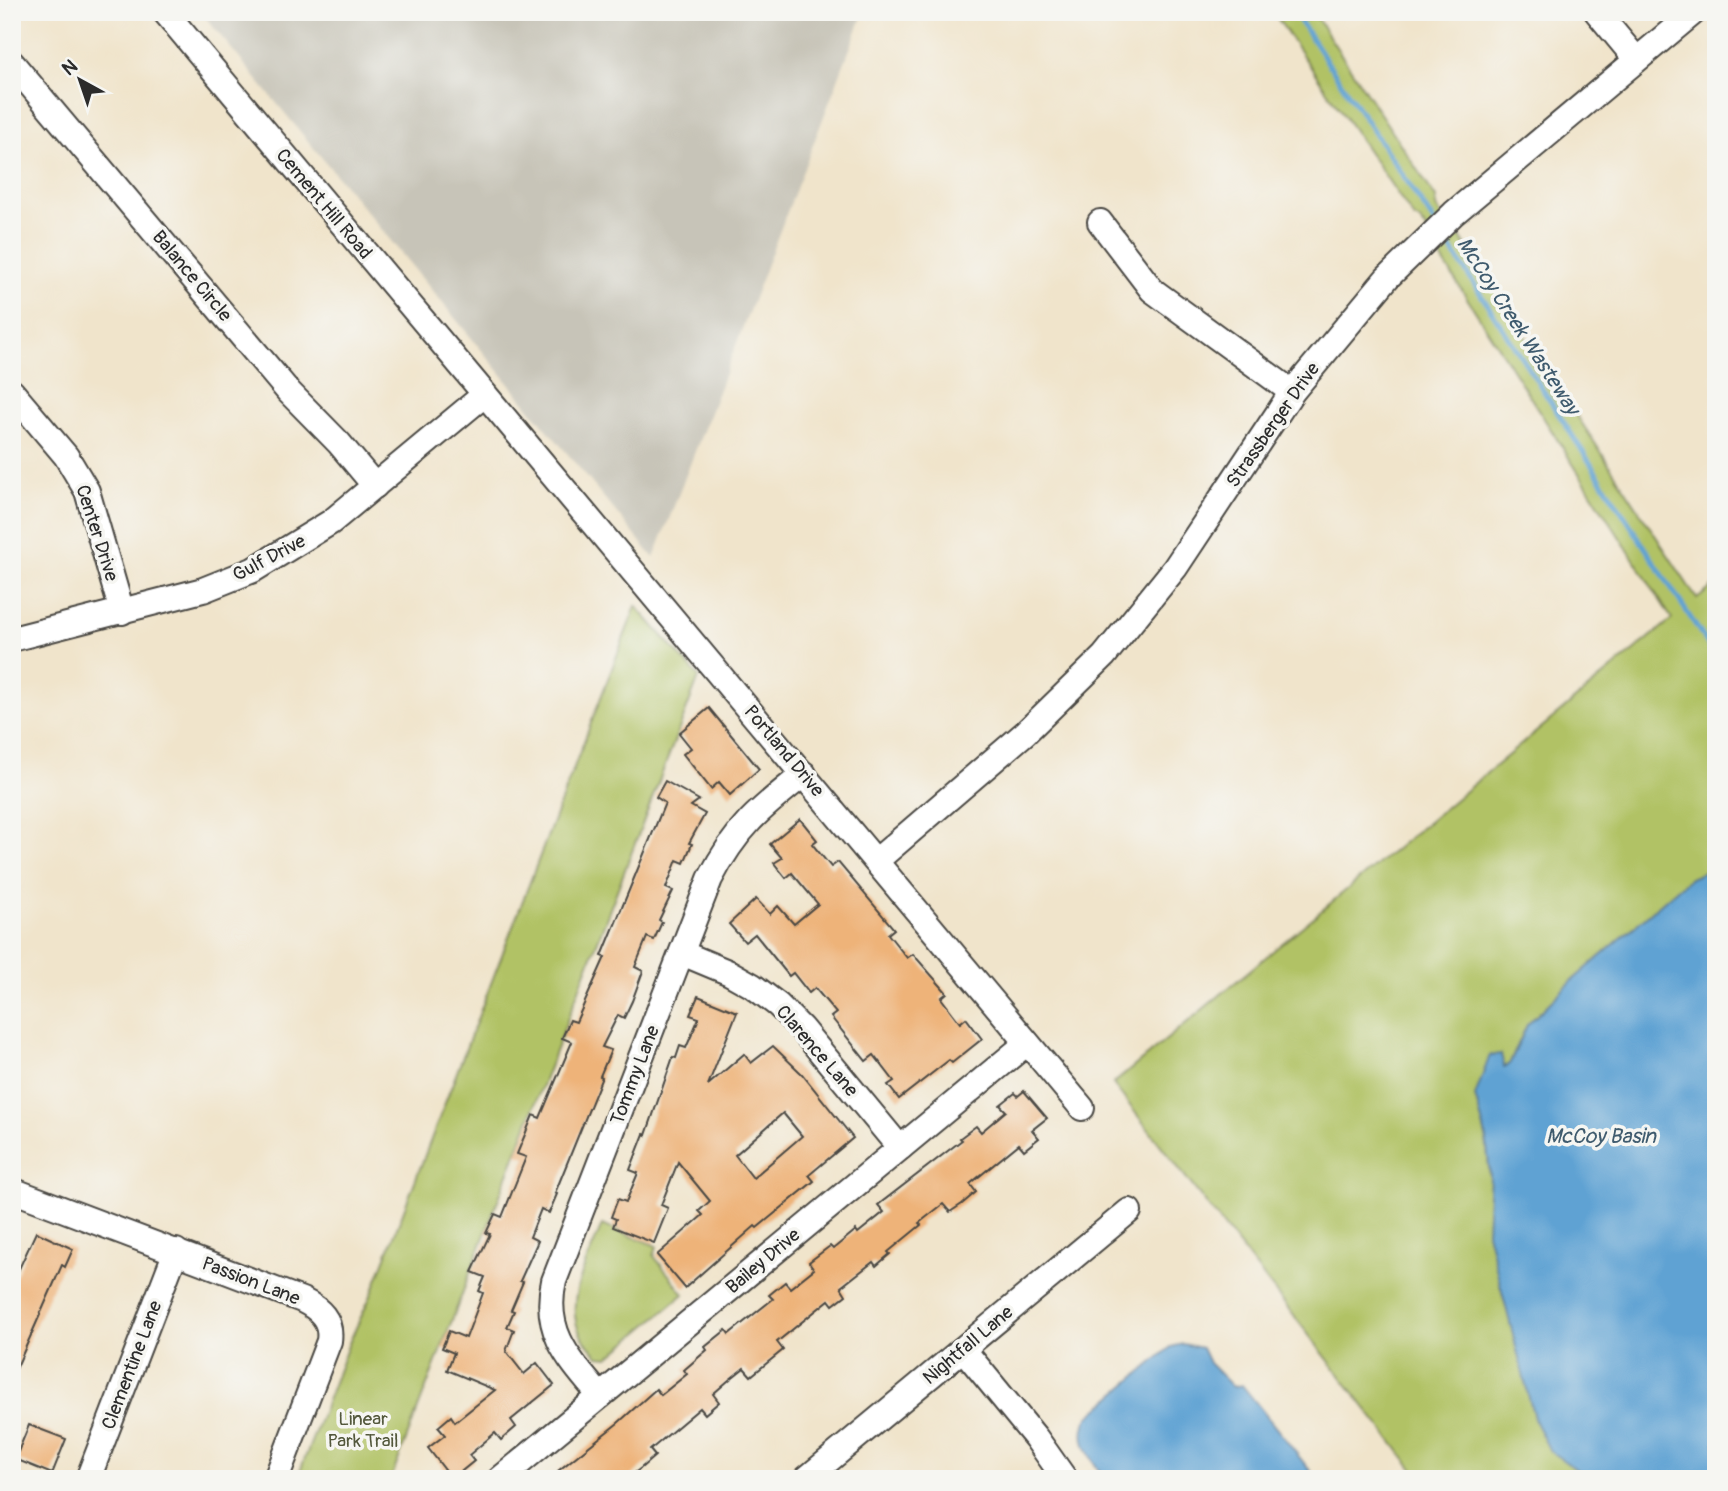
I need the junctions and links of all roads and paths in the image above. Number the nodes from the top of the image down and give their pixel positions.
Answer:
1 (165, 12) edge
2 (1597, 12) edge
3 (1694, 12) edge
4 (1636, 59) junction
5 (12, 63) edge
6 (1100, 222) dead end
7 (12, 392) edge
8 (1292, 392) junction
9 (484, 395) junction
10 (375, 486) junction
11 (122, 612) junction
12 (12, 639) edge
13 (804, 774) junction
14 (876, 861) junction
15 (682, 953) junction
16 (1027, 1043) junction
17 (1082, 1108) dead end
18 (900, 1148) junction
19 (12, 1189) edge
20 (1129, 1211) dead end
21 (176, 1251) junction
22 (963, 1349) junction
23 (600, 1396) junction
24 (88, 1479) edge
25 (276, 1479) edge
26 (500, 1479) edge
27 (806, 1479) edge
28 (1065, 1479) edge

1 - 9 street, Cement Hill Road
2 - 4 street
3 - 4 street, Strassberger Drive
4 - 8 street, Strassberger Drive
5 - 10 street, Balance Circle
6 - 8 street
7 - 11 street, Center Drive
8 - 14 street, Strassberger Drive
9 - 10 street, Gulf Drive
9 - 13 street, Portland Drive
10 - 11 street, Gulf Drive
11 - 12 street, Gulf Drive
13 - 14 street, Portland Drive
13 - 15 street, Tommy Lane
14 - 16 street, Portland Drive
15 - 18 street, Clarence Lane
15 - 23 street, Tommy Lane
16 - 17 street, Portland Drive
16 - 18 street, Bailey Drive
18 - 23 street, Bailey Drive
19 - 21 street, Passion Lane
20 - 22 street, Nightfall Lane
21 - 24 street, Clementine Lane
21 - 25 street, Passion Lane
22 - 27 street, Nightfall Lane
22 - 28 street
23 - 26 street, Bailey Drive

